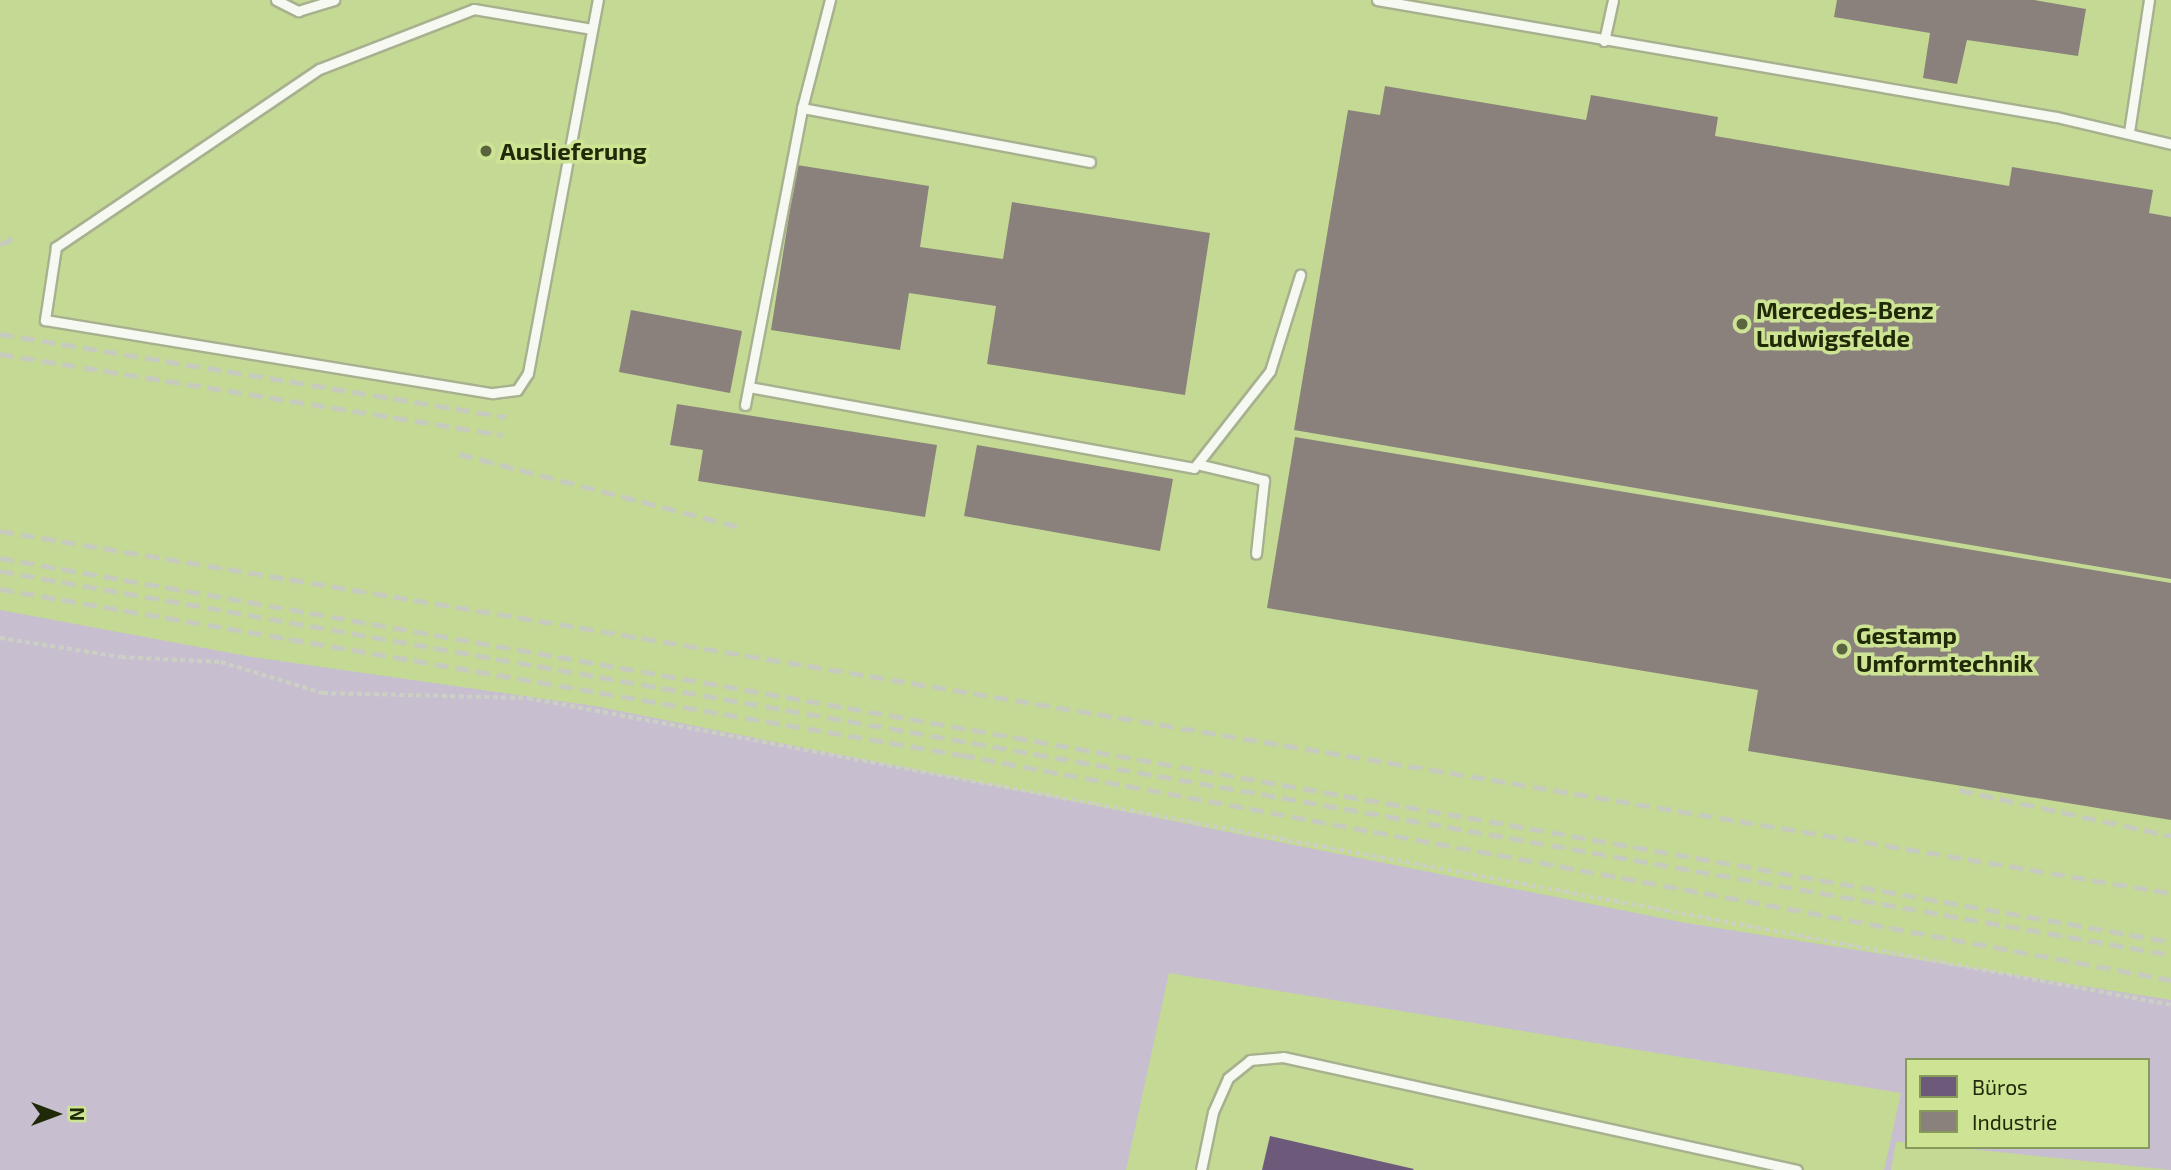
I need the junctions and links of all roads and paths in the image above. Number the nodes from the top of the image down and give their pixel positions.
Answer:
1 (276, 0) edge
2 (334, 0) edge
3 (598, 0) edge
4 (830, 0) edge
5 (1377, 0) edge
6 (1613, 0) edge
7 (2149, 0) edge
8 (472, 5) edge
9 (592, 29) junction
10 (1604, 41) junction
11 (802, 108) junction
12 (2129, 132) junction
13 (2171, 144) edge
14 (1090, 162) dead end
15 (1300, 275) dead end
16 (748, 387) junction
17 (745, 405) dead end
18 (1200, 465) junction
19 (1256, 554) dead end
20 (0, 638) edge
21 (2171, 1005) edge
22 (1201, 1170) edge
23 (1797, 1170) edge

1 - 2 lane
3 - 9 lane
4 - 11 lane
5 - 10 lane
6 - 10 lane
7 - 12 lane
8 - 9 lane
8 - 9 lane
10 - 12 lane
11 - 14 lane
11 - 16 lane
12 - 13 lane
15 - 18 lane
16 - 17 lane
16 - 18 lane
18 - 19 lane
20 - 21 path
22 - 23 lane

